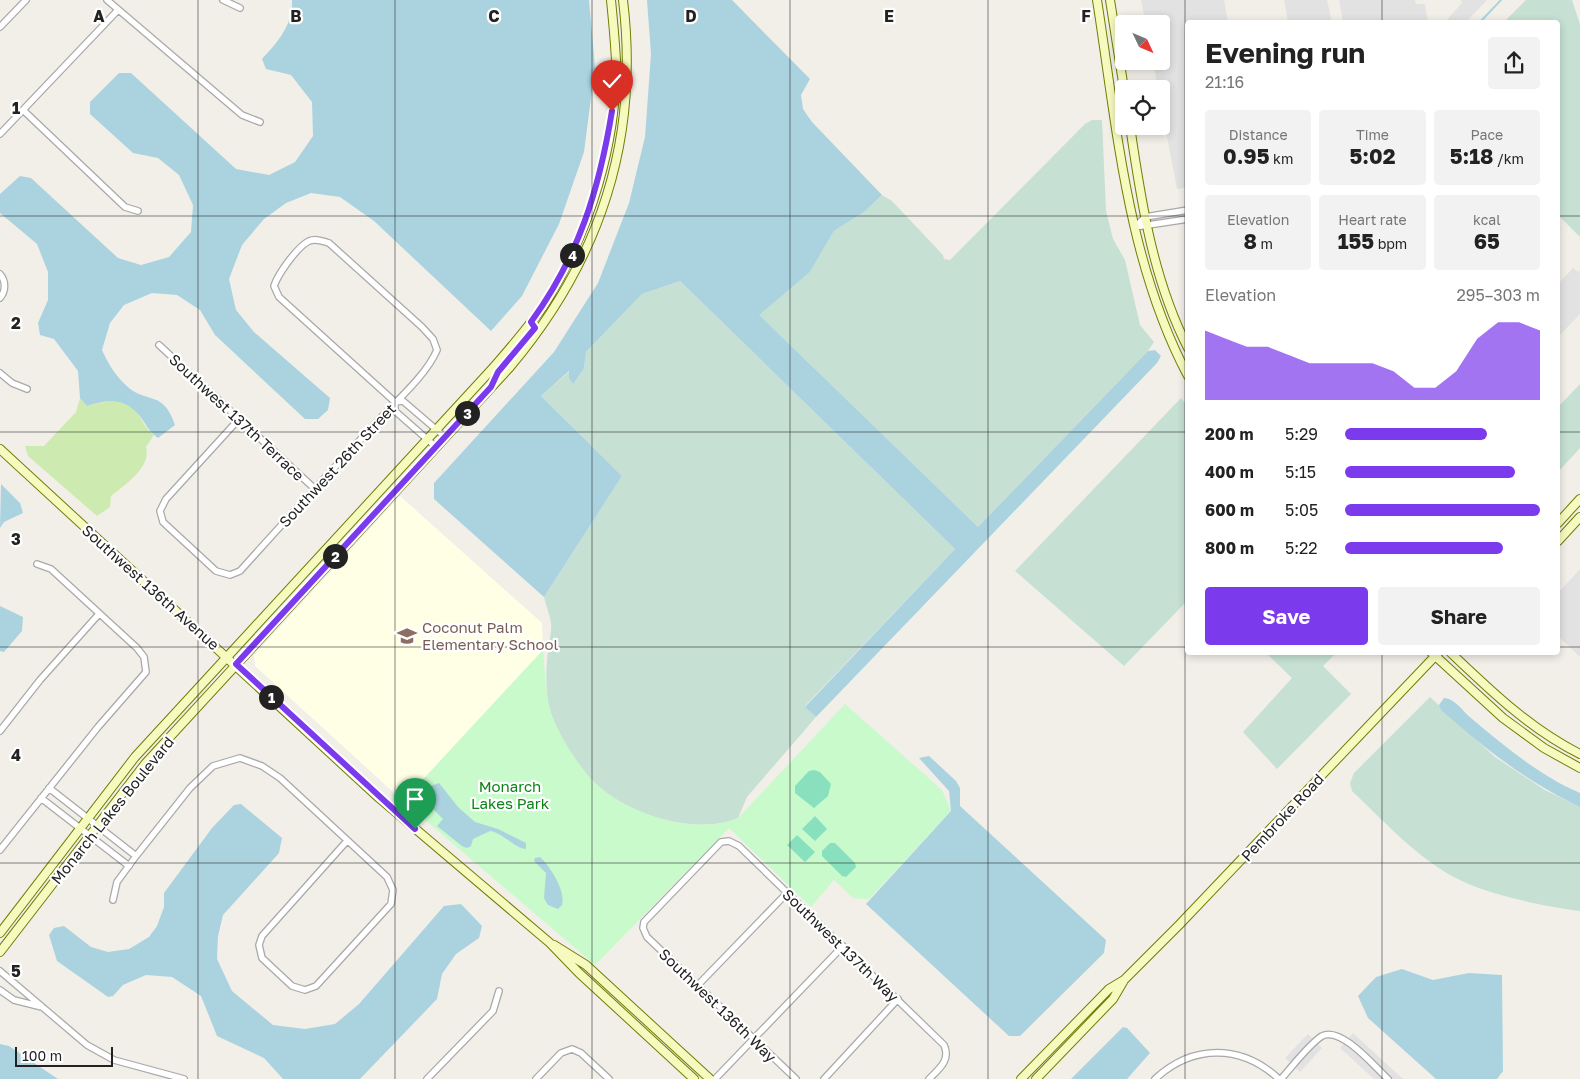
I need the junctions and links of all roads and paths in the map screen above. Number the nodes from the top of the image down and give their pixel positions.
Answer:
1 (26, 0) edge
2 (107, 0) edge
3 (223, 0) edge
4 (611, 0) edge
5 (622, 0) edge
6 (1097, 0) edge
7 (1110, 0) edge
8 (240, 8) dead end
9 (118, 10) junction
10 (0, 27) edge
11 (1123, 80) edge
12 (22, 110) junction
13 (260, 122) dead end
14 (0, 134) edge
15 (1132, 135) edge
16 (1185, 210) edge
17 (138, 211) dead end
18 (1146, 217) junction
19 (1185, 221) edge
20 (1148, 227) junction
21 (1135, 228) junction
22 (0, 274) edge
23 (0, 298) edge
24 (531, 322) junction
25 (1185, 341) edge
26 (159, 345) dead end
27 (1185, 369) edge
28 (0, 373) edge
29 (491, 387) junction
30 (27, 389) dead end
31 (395, 402) junction
32 (410, 408) junction
33 (401, 417) junction
34 (239, 419) junction
35 (435, 429) junction
36 (445, 437) junction
37 (426, 439) junction
38 (436, 447) junction
39 (0, 449) edge
40 (315, 489) junction
41 (1580, 500) edge
42 (1580, 517) edge
43 (1560, 521) edge
44 (1560, 539) edge
45 (37, 564) dead end
46 (99, 614) junction
47 (1434, 655) edge
48 (1436, 655) edge
49 (1453, 655) edge
50 (227, 657) junction
51 (236, 664) junction
52 (0, 732) edge
53 (1580, 754) edge
54 (1580, 768) edge
55 (50, 788) junction
56 (41, 798) junction
57 (88, 818) junction
58 (98, 826) junction
59 (80, 828) junction
60 (90, 836) junction
61 (346, 842) junction
62 (0, 850) edge
63 (136, 856) junction
64 (129, 866) junction
65 (787, 893) junction
66 (113, 900) dead end
67 (643, 928) joint
68 (0, 933) edge
69 (550, 943) junction
70 (843, 946) junction
71 (0, 952) edge
72 (0, 971) edge
73 (1124, 980) junction
74 (698, 985) junction
75 (0, 990) edge
76 (499, 991) dead end
77 (898, 999) junction
78 (44, 1008) junction
79 (754, 1039) junction
80 (184, 1079) edge
81 (427, 1079) edge
82 (536, 1079) edge
83 (609, 1079) edge
84 (694, 1079) edge
85 (710, 1079) edge
86 (715, 1079) edge
87 (796, 1079) edge
88 (824, 1079) edge
89 (929, 1079) edge
90 (1021, 1079) edge
91 (1036, 1079) edge
92 (1155, 1079) edge
93 (1280, 1079) edge
94 (1388, 1079) edge

1 - 10 street
2 - 9 street
3 - 8 street
4 - 24 street, Monarch Lakes Boulevard
5 - 29 street, Monarch Lakes Boulevard
6 - 21 street
7 - 11 street
9 - 12 street
9 - 13 street
12 - 14 street
12 - 17 street
15 - 18 street
16 - 18 street
18 - 20 street
18 - 21 street
19 - 20 street
20 - 21 street
20 - 25 street
21 - 27 street
22 - 23 street
24 - 29 street
24 - 35 street, Monarch Lakes Boulevard
26 - 34 street, Southwest 137th Terrace
28 - 30 street
29 - 36 street, Monarch Lakes Boulevard
31 - 31 street, Southwest 26th Street
31 - 32 street
31 - 33 street
31 - 40 street, Southwest 26th Street
32 - 33 street
32 - 35 street
33 - 37 street
34 - 40 street, Southwest 137th Terrace
34 - 40 street, Southwest 26th Street
35 - 36 street
35 - 37 street, Monarch Lakes Boulevard
36 - 38 street, Monarch Lakes Boulevard
37 - 38 street
37 - 50 street, Monarch Lakes Boulevard
38 - 51 street, Monarch Lakes Boulevard
39 - 50 street, Southwest 136th Avenue
41 - 43 street
42 - 44 street
45 - 46 street
46 - 52 street
46 - 55 street
47 - 73 street, Pembroke Road
48 - 54 street
49 - 53 street
50 - 51 street, Southwest 136th Avenue
50 - 57 street, Monarch Lakes Boulevard
51 - 58 street, Monarch Lakes Boulevard
51 - 69 street, Southwest 136th Avenue
55 - 56 street
55 - 57 street
56 - 59 street
56 - 62 street
57 - 58 street
57 - 59 street, Monarch Lakes Boulevard
58 - 60 street, Monarch Lakes Boulevard
58 - 63 street
59 - 60 street
59 - 68 street, Monarch Lakes Boulevard
60 - 64 street
60 - 71 street, Monarch Lakes Boulevard
61 - 61 street
61 - 63 street
63 - 64 street
64 - 66 street
65 - 67 street, Southwest 137th Way
65 - 70 street, Southwest 137th Way
65 - 74 street
67 - 74 street, Southwest 136th Way
69 - 84 street, Southwest 136th Avenue
69 - 85 street, Southwest 136th Avenue
70 - 77 street, Southwest 137th Way
70 - 79 street
72 - 78 street
73 - 90 street, Pembroke Road
73 - 91 street, Pembroke Road
74 - 79 street, Southwest 136th Way
75 - 78 street
76 - 81 street
77 - 88 street
77 - 89 street, Southwest 137th Way
78 - 80 street
79 - 86 street
79 - 87 street, Southwest 136th Way
82 - 83 street
92 - 93 street
93 - 94 street

